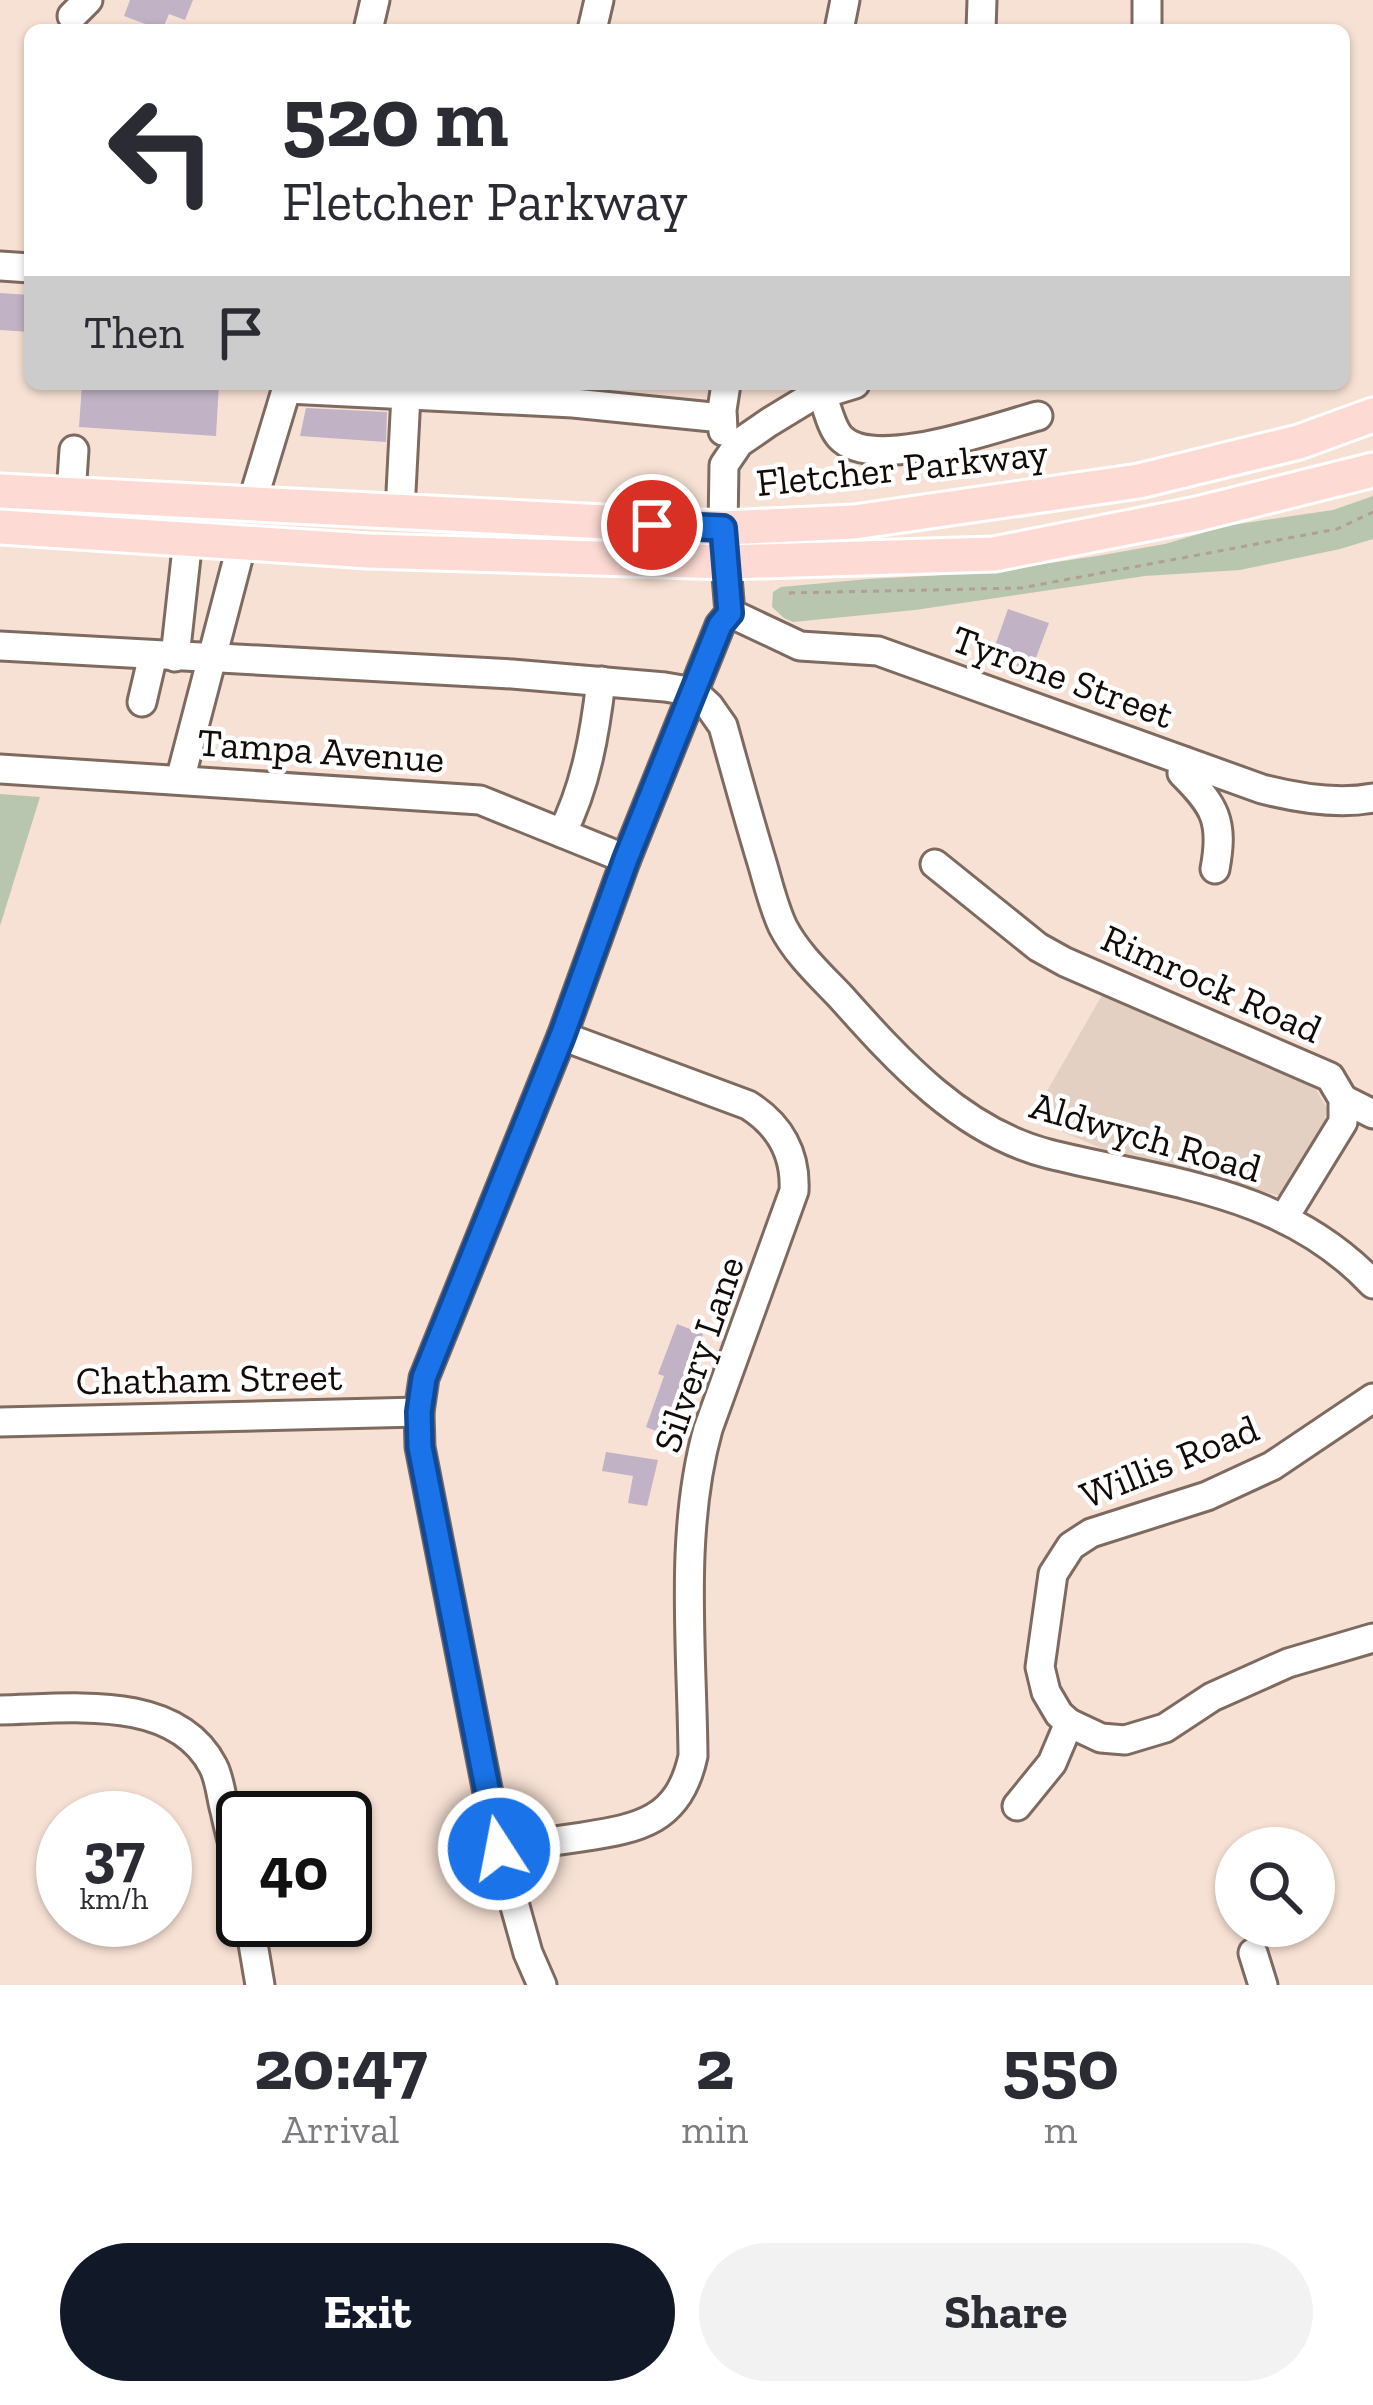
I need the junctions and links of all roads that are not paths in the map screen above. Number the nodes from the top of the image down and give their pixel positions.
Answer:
1 (287, 390) edge
2 (332, 390) edge
3 (725, 390) edge
4 (835, 390) edge
5 (821, 394) junction
6 (406, 395) junction
7 (1373, 415) edge
8 (1038, 416) dead end
9 (722, 418) junction
10 (74, 450) dead end
11 (724, 465) junction
12 (1373, 470) edge
13 (0, 491) edge
14 (71, 494) junction
15 (252, 503) junction
16 (315, 507) junction
17 (400, 512) junction
18 (0, 527) edge
19 (188, 539) junction
20 (242, 543) junction
21 (724, 545) junction
22 (730, 613) junction
23 (0, 646) edge
24 (164, 656) junction
25 (211, 659) junction
26 (601, 681) junction
27 (694, 692) junction
28 (142, 702) dead end
29 (1184, 761) junction
30 (0, 769) edge
31 (180, 780) junction
32 (1373, 797) edge
33 (562, 833) junction
34 (626, 859) junction
35 (935, 864) dead end
36 (1215, 869) dead end
37 (562, 1036) junction
38 (1343, 1099) junction
39 (1373, 1114) edge
40 (1284, 1218) junction
41 (1373, 1284) edge
42 (1373, 1398) edge
43 (419, 1412) junction
44 (0, 1422) edge
45 (1373, 1638) edge
46 (0, 1710) edge
47 (1069, 1723) junction
48 (220, 1791) edge
49 (1017, 1806) dead end
50 (499, 1849) junction
51 (254, 1947) edge
52 (1253, 1953) dead end
53 (260, 1985) edge
54 (542, 1985) edge
55 (1263, 1985) edge

1 - 15 street
2 - 6 street
3 - 9 street
4 - 5 street
5 - 8 street
5 - 11 street
6 - 9 street
6 - 17 street
7 - 21 main road, Fletcher Parkway
9 - 11 street
10 - 14 street
11 - 21 street
12 - 21 main road, Fletcher Parkway
13 - 14 main road, Fletcher Parkway
14 - 15 main road, Fletcher Parkway
15 - 16 main road, Fletcher Parkway
15 - 19 main road
16 - 17 main road, Fletcher Parkway
16 - 20 main road
17 - 21 main road, Fletcher Parkway
18 - 19 main road, Fletcher Parkway
19 - 20 main road, Fletcher Parkway
19 - 24 street
20 - 21 main road, Fletcher Parkway
20 - 25 street
21 - 22 street
22 - 27 street
22 - 29 street, Tyrone Street
23 - 24 street
24 - 25 street
24 - 28 street
25 - 26 street
25 - 31 street
26 - 27 street
26 - 33 street
27 - 34 street
27 - 40 street, Aldwych Road
29 - 32 street, Tyrone Street
29 - 36 street
30 - 31 street, Tampa Avenue
31 - 33 street, Tampa Avenue
33 - 34 street, Tampa Avenue
34 - 37 street
35 - 38 street, Rimrock Road
37 - 43 street
37 - 50 street, Silvery Lane
38 - 39 street
38 - 40 street, Rimrock Road
40 - 41 street, Aldwych Road
42 - 47 street, Willis Road
43 - 44 street, Chatham Street
43 - 50 street
45 - 47 street
46 - 48 street
47 - 49 street
50 - 54 street
51 - 53 street
52 - 55 street

